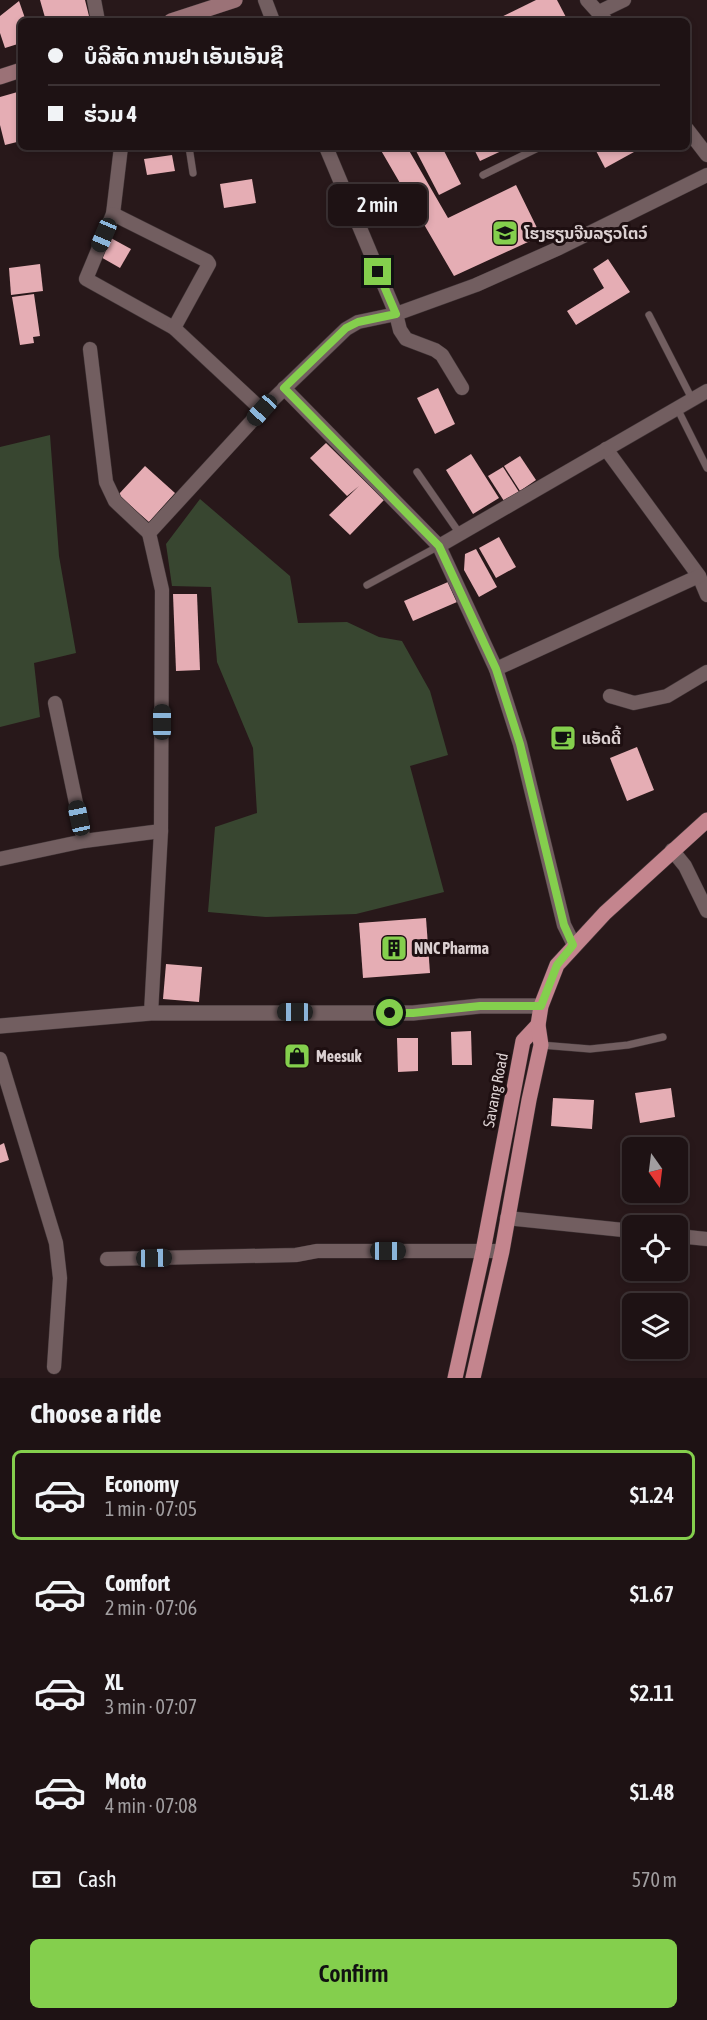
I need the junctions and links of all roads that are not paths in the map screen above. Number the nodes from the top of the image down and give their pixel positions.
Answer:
1 (94, 0) edge
2 (235, 0) edge
3 (265, 0) edge
4 (587, 0) edge
5 (624, 0) edge
6 (602, 16) edge
7 (97, 18) edge
8 (180, 18) edge
9 (272, 18) edge
10 (18, 71) edge
11 (0, 77) edge
12 (690, 133) edge
13 (122, 150) edge
14 (189, 150) edge
15 (327, 150) edge
16 (534, 150) edge
17 (707, 155) edge
18 (193, 173) dead end
19 (483, 175) dead end
20 (707, 175) edge
21 (113, 214) junction
22 (396, 314) junction
23 (649, 315) dead end
24 (174, 328) junction
25 (90, 349) dead end
26 (284, 388) junction
27 (462, 388) dead end
28 (707, 391) edge
29 (692, 399) junction
30 (677, 408) junction
31 (262, 410) junction
32 (606, 449) junction
33 (707, 468) edge
34 (417, 472) dead end
35 (149, 533) junction
36 (460, 534) junction
37 (439, 546) junction
38 (699, 576) junction
39 (367, 585) dead end
40 (707, 595) edge
41 (496, 669) junction
42 (707, 672) edge
43 (610, 696) dead end
44 (56, 703) dead end
45 (707, 820) edge
46 (161, 831) junction
47 (84, 841) junction
48 (672, 850) junction
49 (0, 860) edge
50 (707, 911) edge
51 (573, 945) junction
52 (541, 1006) junction
53 (151, 1013) junction
54 (538, 1025) junction
55 (0, 1026) edge
56 (663, 1037) dead end
57 (541, 1045) junction
58 (0, 1059) edge
59 (507, 1218) junction
60 (622, 1230) edge
61 (688, 1237) edge
62 (707, 1239) edge
63 (483, 1251) junction
64 (502, 1251) junction
65 (106, 1259) dead end
66 (54, 1367) dead end
67 (455, 1378) edge
68 (473, 1378) edge

1 - 7 street
2 - 8 main road
3 - 9 street
4 - 6 street
5 - 6 street
10 - 11 main road
12 - 17 street
13 - 21 street
14 - 18 lane
15 - 22 street
16 - 19 lane
20 - 22 street
21 - 24 street
21 - 24 street
22 - 26 street
22 - 27 street
23 - 29 lane
24 - 31 street
25 - 35 street
26 - 31 street
26 - 37 street
28 - 29 street
29 - 30 street
30 - 32 street
30 - 33 lane
31 - 35 street
32 - 36 street
32 - 38 street
34 - 36 lane
35 - 46 street
36 - 37 street
37 - 39 lane
37 - 41 street
38 - 40 street
38 - 41 street
41 - 51 street
42 - 43 street
44 - 47 street
45 - 48 main road
46 - 47 street
46 - 53 street
47 - 49 street
48 - 50 street
48 - 51 main road
51 - 52 main road
52 - 53 street
52 - 54 main road
53 - 55 street
54 - 57 main road
54 - 63 main road, Savang Road
56 - 57 lane
57 - 59 main road
58 - 66 street
59 - 60 street
59 - 64 main road
61 - 62 street
63 - 64 street
63 - 65 street
63 - 67 main road, Savang Road
64 - 68 main road

